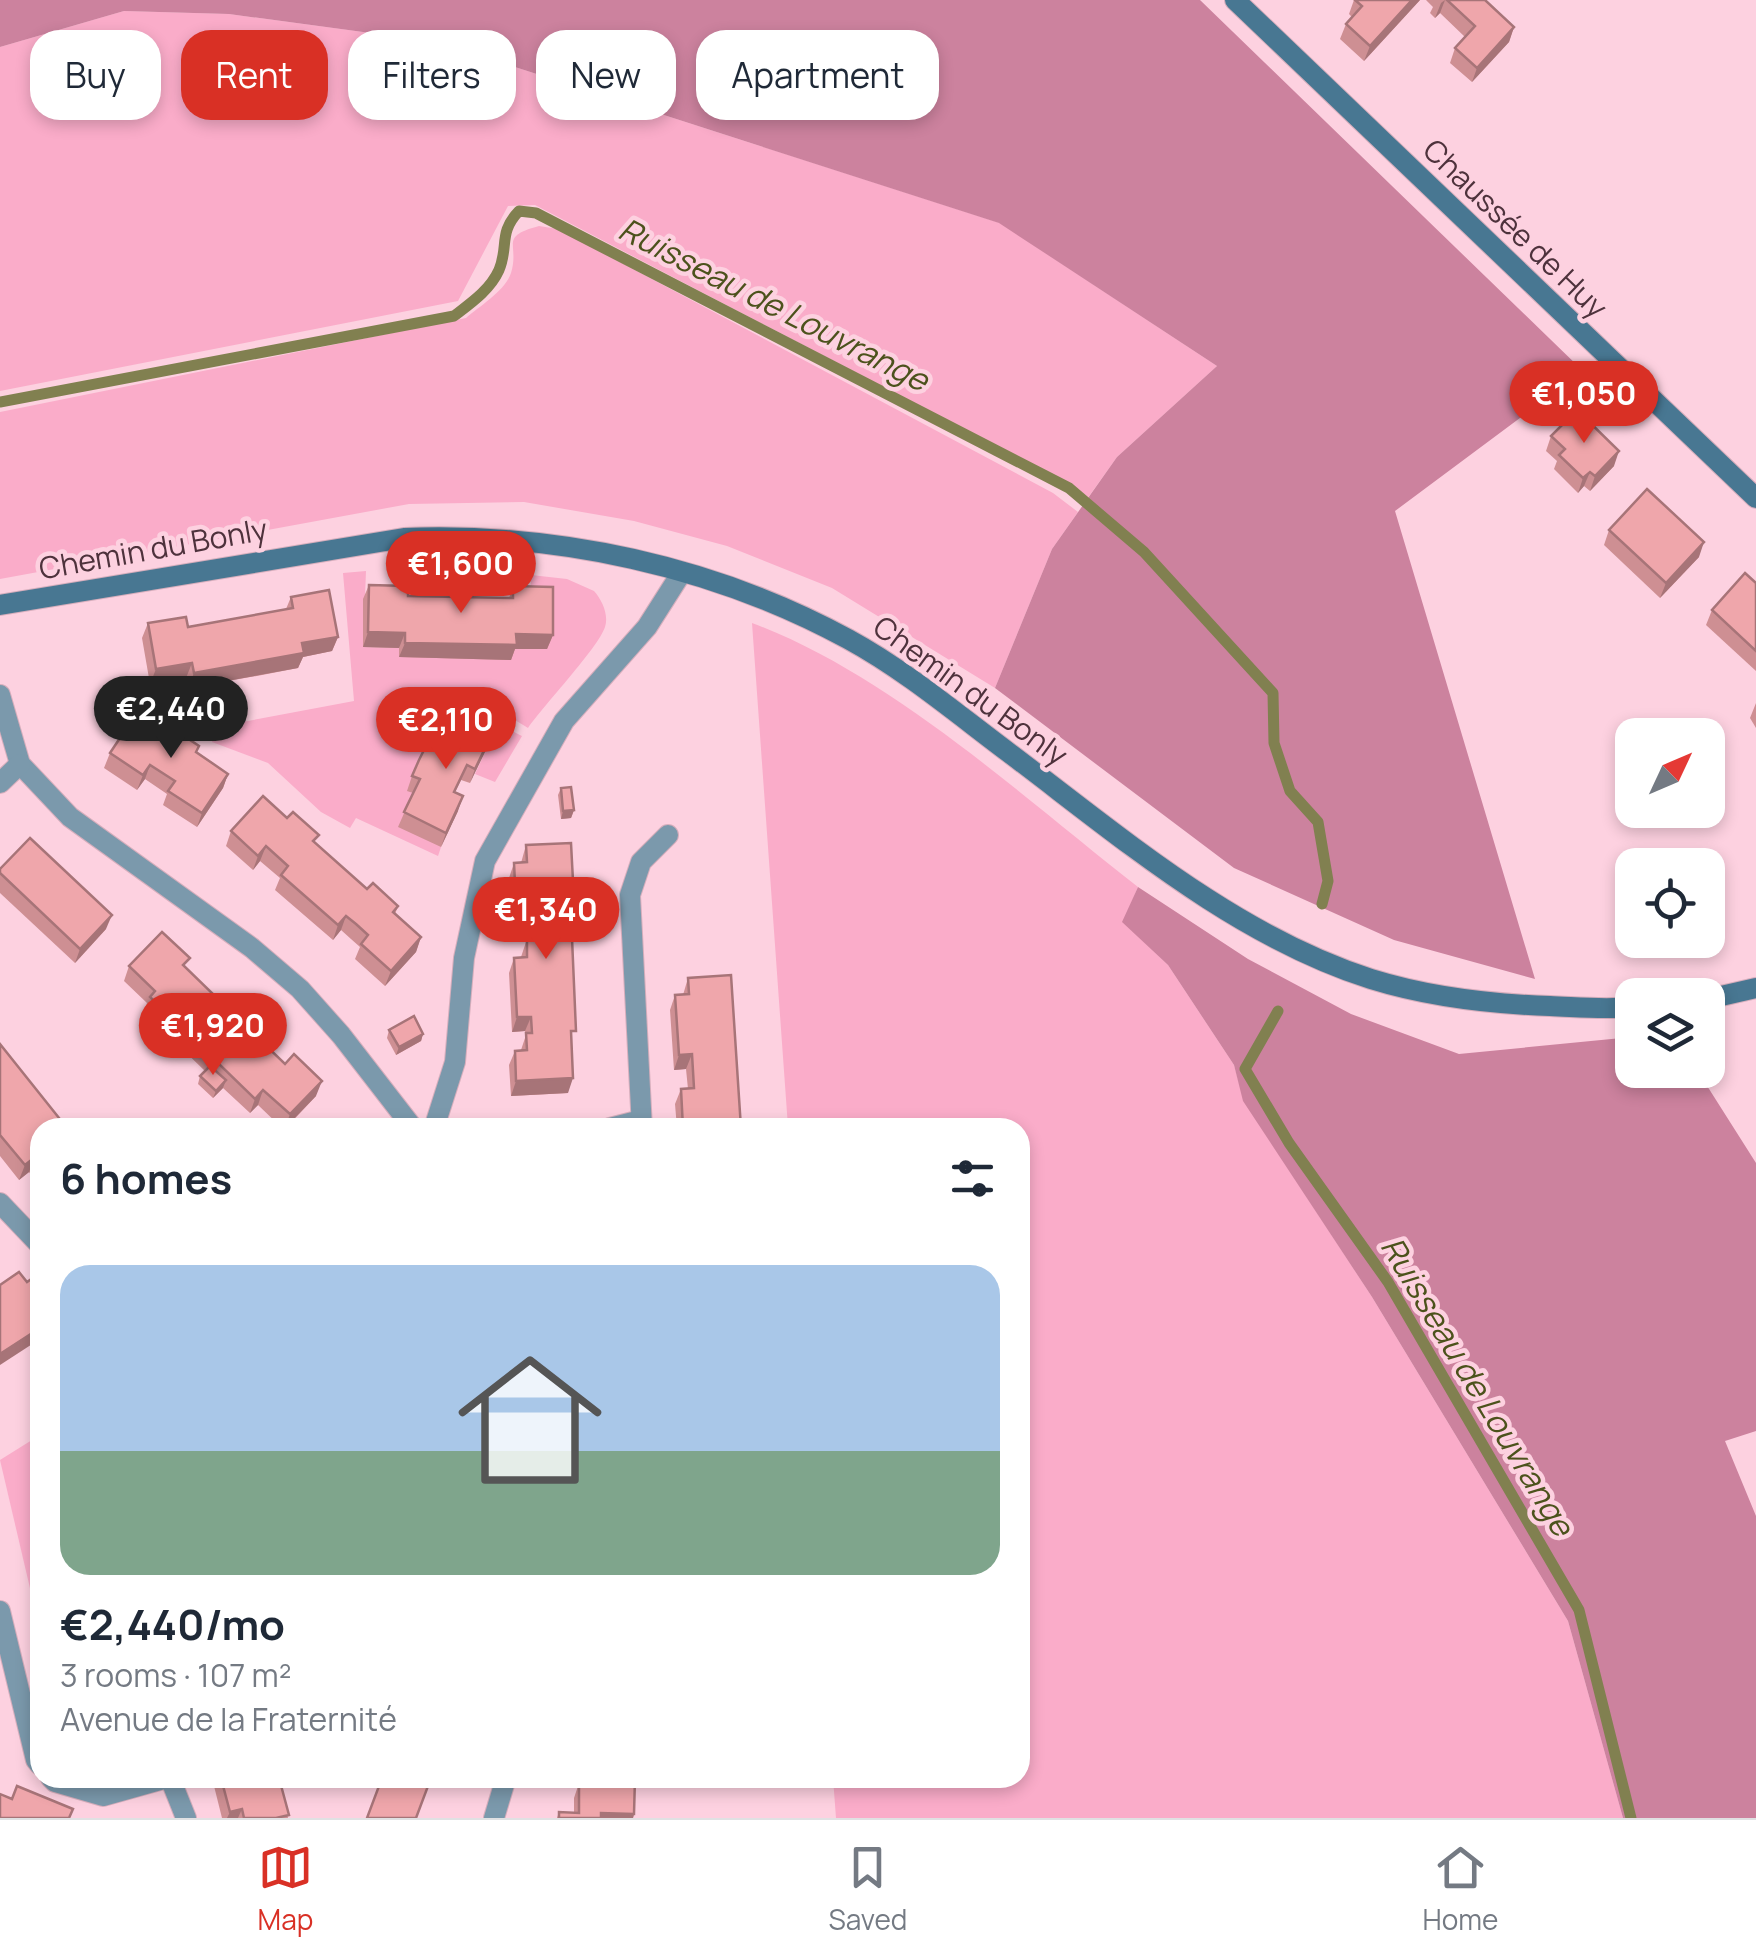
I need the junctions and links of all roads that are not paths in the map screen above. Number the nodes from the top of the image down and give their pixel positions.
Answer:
1 (1235, 0) edge
2 (1756, 498) edge
3 (682, 572) junction
4 (0, 605) edge
5 (0, 695) edge
6 (20, 764) junction
7 (0, 783) edge
8 (668, 836) dead end
9 (1756, 988) edge
10 (1725, 995) edge
11 (1615, 1007) edge
12 (405, 1118) edge
13 (437, 1118) edge
14 (642, 1118) edge
15 (0, 1203) edge
16 (30, 1234) edge
17 (0, 1611) edge
18 (30, 1735) edge
19 (69, 1788) edge
20 (146, 1788) edge
21 (173, 1788) edge
22 (503, 1788) edge
23 (102, 1807) edge
24 (186, 1818) edge
25 (494, 1818) edge

1 - 2 street, Chaussée de Huy
3 - 4 street, Chemin du Bonly
3 - 11 street, Chemin du Bonly
3 - 13 street
5 - 6 street
6 - 7 street
6 - 12 street
8 - 14 street
9 - 10 street
15 - 16 street
17 - 18 street
19 - 23 street
20 - 23 street
21 - 24 street
22 - 25 street

